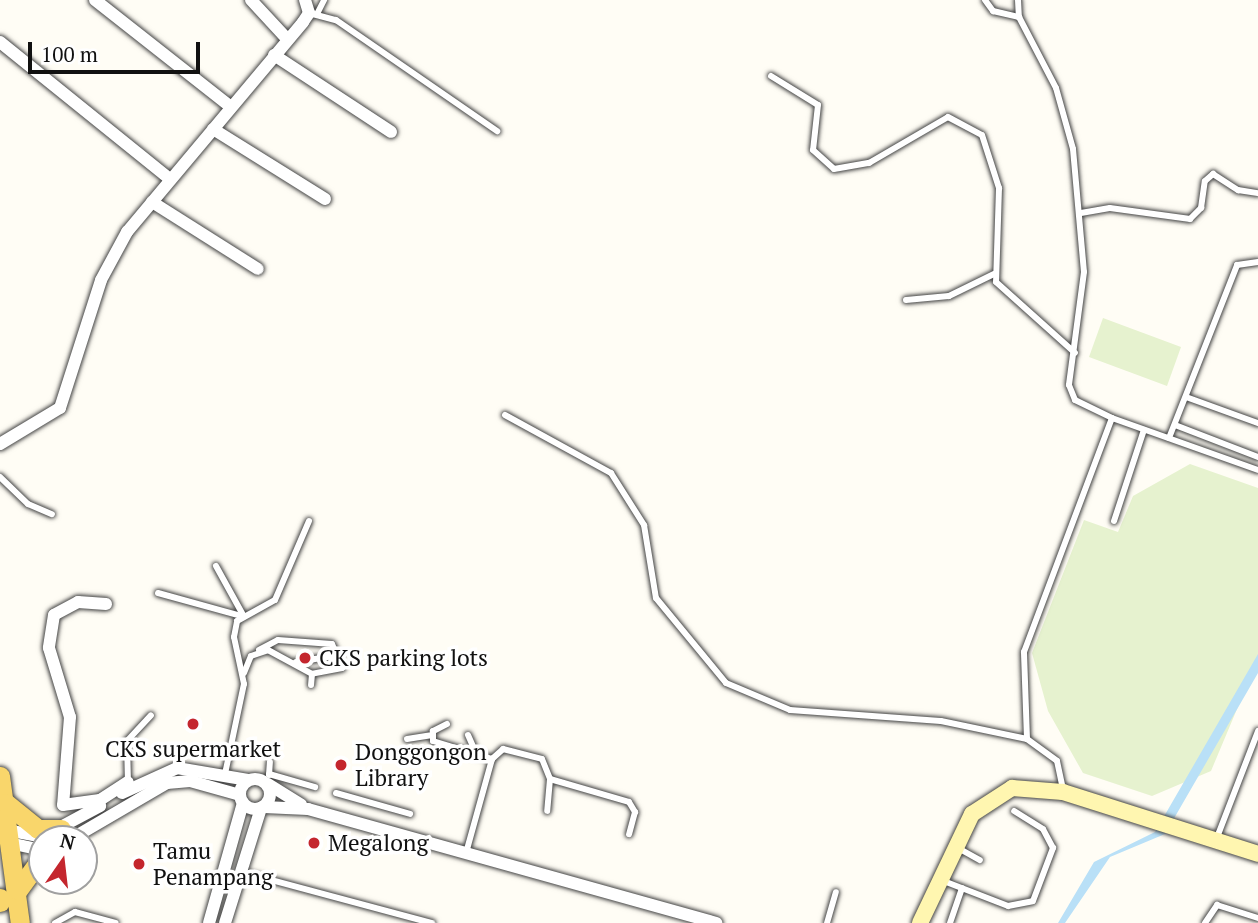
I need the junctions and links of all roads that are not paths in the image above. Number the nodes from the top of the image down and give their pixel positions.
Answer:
1 (95, 0) edge
2 (251, 0) edge
3 (324, 0) edge
4 (985, 0) edge
5 (1018, 0) edge
6 (310, 9) edge
7 (1019, 17) junction
8 (288, 40) junction
9 (0, 42) edge
10 (274, 55) junction
11 (771, 76) dead end
12 (231, 107) junction
13 (213, 130) junction
14 (497, 131) dead end
15 (391, 132) dead end
16 (170, 179) junction
17 (1258, 192) edge
18 (325, 199) dead end
19 (152, 202) junction
20 (1081, 213) junction
21 (1258, 262) edge
22 (258, 268) dead end
23 (994, 274) junction
24 (906, 300) dead end
25 (1075, 353) junction
26 (1186, 397) junction
27 (505, 415) dead end
28 (1112, 418) junction
29 (1258, 423) edge
30 (1175, 425) junction
31 (1144, 430) junction
32 (1169, 438) junction
33 (0, 444) edge
34 (1258, 457) edge
35 (1258, 470) edge
36 (0, 477) edge
37 (52, 514) dead end
38 (309, 521) dead end
39 (1114, 521) dead end
40 (216, 566) dead end
41 (158, 593) dead end
42 (106, 604) dead end
43 (242, 616) junction
44 (259, 650) junction
45 (340, 655) junction
46 (296, 662) junction
47 (244, 673) junction
48 (312, 674) junction
49 (311, 685) dead end
50 (151, 715) dead end
51 (447, 724) dead end
52 (1258, 731) edge
53 (431, 735) junction
54 (468, 735) dead end
55 (407, 739) dead end
56 (1027, 739) junction
57 (477, 755) junction
58 (492, 759) junction
59 (270, 762) dead end
60 (225, 774) junction
61 (268, 779) junction
62 (550, 779) junction
63 (248, 780) junction
64 (130, 785) junction
65 (2, 786) edge
66 (315, 787) dead end
67 (1063, 792) junction
68 (336, 793) dead end
69 (241, 799) junction
70 (262, 808) junction
71 (308, 809) junction
72 (547, 811) dead end
73 (1014, 811) dead end
74 (410, 814) dead end
75 (35, 825) edge
76 (78, 825) edge
77 (84, 825) edge
78 (629, 834) dead end
79 (6, 835) edge
80 (28, 836) edge
81 (1216, 840) junction
82 (28, 844) edge
83 (953, 846) junction
84 (466, 853) junction
85 (1258, 854) edge
86 (980, 860) dead end
87 (239, 871) junction
88 (28, 877) edge
89 (937, 878) junction
90 (962, 888) junction
91 (19, 890) junction
92 (836, 892) dead end
93 (1250, 915) junction
94 (1258, 918) edge
95 (921, 921) edge
96 (20, 923) edge
97 (55, 923) edge
98 (116, 923) edge
99 (209, 923) edge
100 (225, 923) edge
101 (432, 923) edge
102 (716, 923) edge
103 (827, 923) edge
104 (950, 923) edge
105 (1205, 923) edge
106 (1247, 923) edge

1 - 12 street
2 - 8 street
3 - 6 lane
4 - 7 lane
5 - 7 lane
6 - 8 street
6 - 14 lane
7 - 20 lane
8 - 10 street
9 - 16 street
10 - 12 street
10 - 15 street
11 - 23 lane
12 - 13 street
13 - 16 street
13 - 18 street
16 - 19 street
17 - 20 lane
19 - 22 street
19 - 33 street
20 - 25 lane
21 - 26 lane
23 - 24 lane
23 - 25 lane
25 - 28 lane
26 - 29 lane
26 - 30 lane
27 - 56 lane
28 - 31 lane
28 - 56 lane
30 - 32 lane
30 - 34 lane
31 - 32 lane
31 - 39 lane
32 - 35 lane
36 - 37 lane
38 - 43 lane
40 - 43 lane
41 - 43 lane
42 - 64 street
43 - 47 lane
44 - 45 lane
44 - 46 lane
44 - 47 lane
45 - 46 lane
45 - 48 lane
46 - 48 lane
47 - 60 lane
48 - 49 lane
50 - 64 lane
51 - 53 lane
52 - 81 lane
53 - 55 lane
53 - 57 lane
54 - 57 lane
56 - 67 lane
57 - 58 lane
58 - 62 lane
58 - 84 lane
59 - 61 lane
60 - 63 street
60 - 64 street
60 - 69 street
61 - 63 street
61 - 66 lane
61 - 70 street
61 - 71 street
62 - 72 lane
62 - 78 lane
63 - 69 street
64 - 76 street
65 - 75 main road
65 - 79 main road
67 - 81 street
67 - 83 street
68 - 74 lane
69 - 70 street
69 - 77 street
69 - 99 street
70 - 71 street
70 - 87 street
71 - 84 street
73 - 90 lane
79 - 80 street
79 - 82 street
79 - 91 main road
81 - 85 street
83 - 86 lane
83 - 89 street
84 - 102 street
87 - 100 street
87 - 101 lane
88 - 91 main road
89 - 90 lane
89 - 95 street
90 - 104 lane
91 - 96 main road
92 - 103 lane
93 - 94 lane
93 - 105 lane
93 - 106 lane
97 - 98 lane

